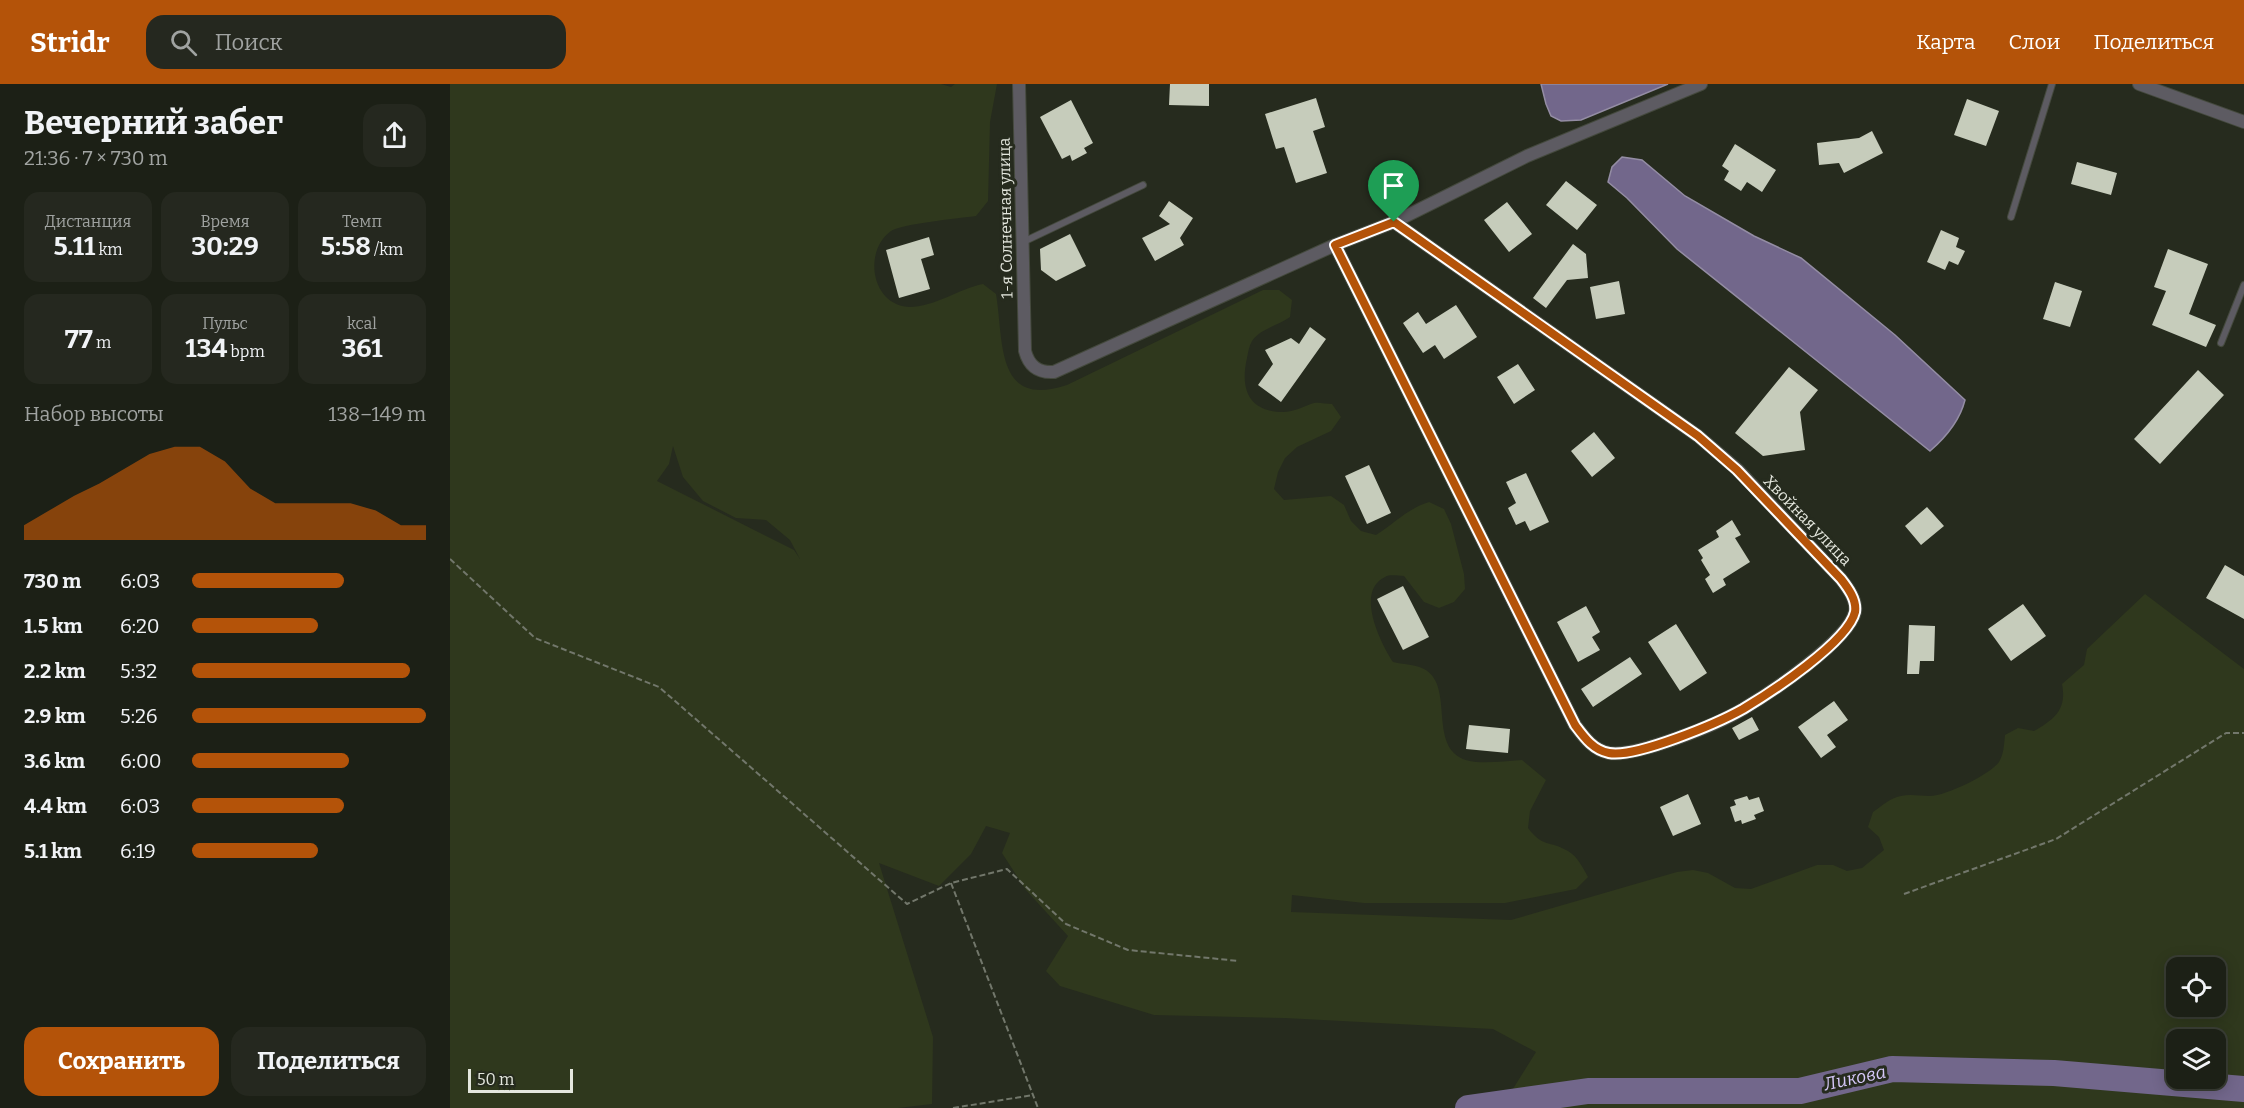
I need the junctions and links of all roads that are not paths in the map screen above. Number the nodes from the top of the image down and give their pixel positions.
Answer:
1 (1019, 84) edge
2 (1701, 84) edge
3 (2052, 84) edge
4 (2139, 84) edge
5 (2244, 122) edge
6 (1143, 185) dead end
7 (2011, 217) dead end
8 (1394, 222) junction
9 (1022, 242) junction
10 (1335, 245) junction
11 (2244, 285) edge
12 (2221, 343) dead end

1 - 9 street, 1-я Солнечная улица
2 - 8 street
3 - 7 lane
4 - 5 street
6 - 9 lane
8 - 10 street
8 - 10 street, Хвойная улица
9 - 10 street, 1-я Солнечная улица
11 - 12 lane

